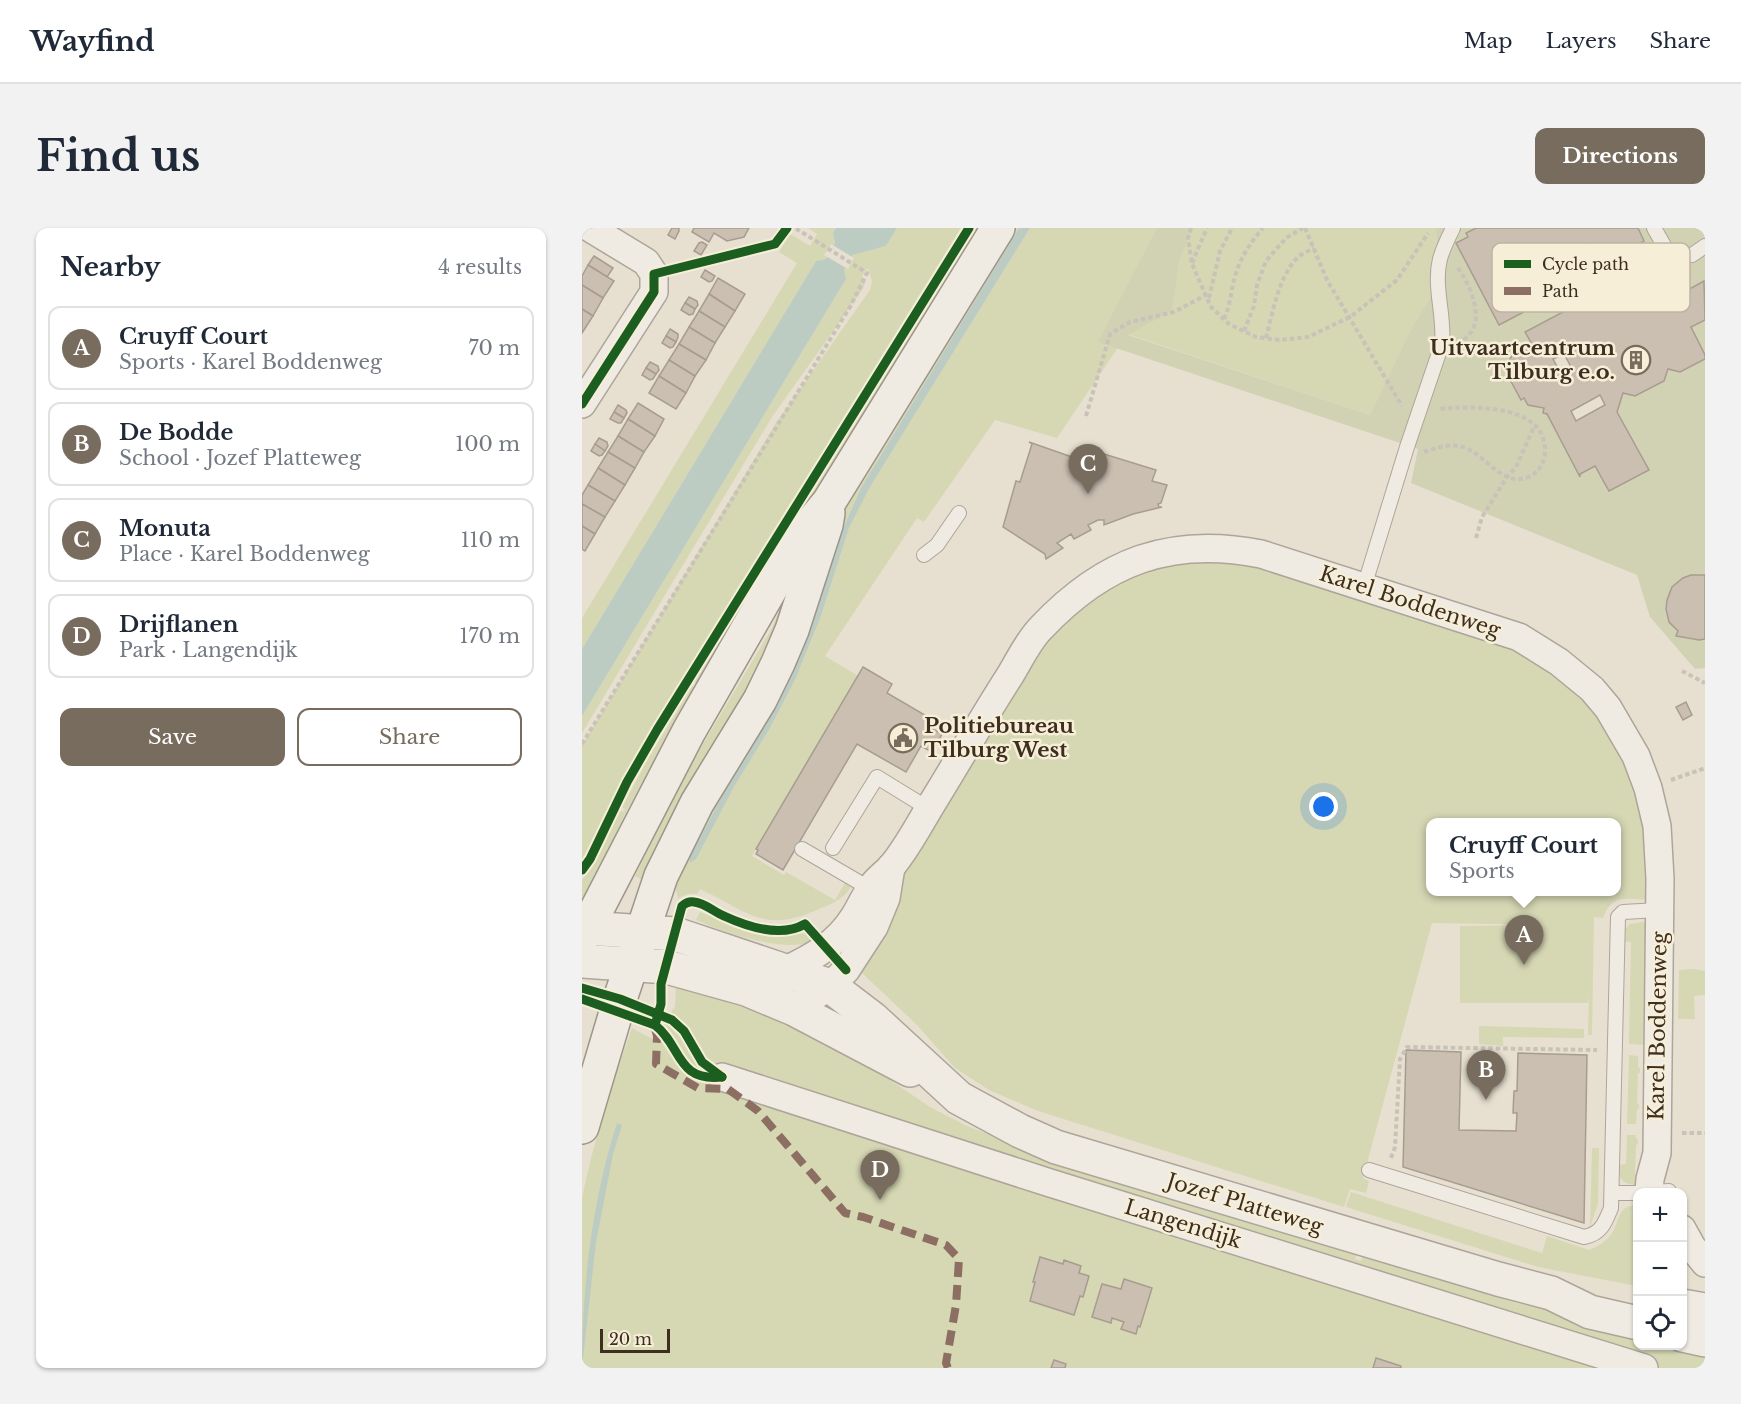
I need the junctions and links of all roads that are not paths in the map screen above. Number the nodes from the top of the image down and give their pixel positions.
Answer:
1 (590, 228) edge
2 (998, 228) edge
3 (1453, 228) edge
4 (1654, 228) edge
5 (1663, 243) edge
6 (1705, 246) edge
7 (1690, 255) edge
8 (582, 404) edge
9 (829, 502) junction
10 (960, 513) dead end
11 (924, 555) dead end
12 (1364, 587) junction
13 (930, 808) junction
14 (833, 848) dead end
15 (802, 849) dead end
16 (878, 893) junction
17 (1659, 910) junction
18 (583, 931) edge
19 (643, 932) junction
20 (582, 961) edge
21 (632, 965) junction
22 (784, 971) junction
23 (830, 986) junction
24 (794, 1009) junction
25 (722, 1077) dead end
26 (949, 1090) junction
27 (582, 1127) edge
28 (1369, 1170) dead end
29 (1662, 1188) edge
30 (1612, 1193) junction
31 (1633, 1193) edge
32 (1687, 1237) edge
33 (1705, 1263) edge
34 (1687, 1291) edge
35 (1551, 1293) junction
36 (1633, 1298) edge
37 (1687, 1307) edge
38 (1705, 1310) edge
39 (1633, 1322) edge
40 (1687, 1336) edge
41 (1705, 1340) edge
42 (1644, 1368) edge

1 - 8 street
2 - 9 street
3 - 12 lane
4 - 5 lane
6 - 7 lane
9 - 18 street
9 - 19 street
10 - 11 lane
12 - 13 street, Karel Boddenweg
12 - 17 street, Karel Boddenweg
13 - 14 lane
13 - 16 street, Karel Boddenweg
15 - 16 lane
16 - 22 street, Karel Boddenweg
16 - 23 street, Karel Boddenweg
17 - 29 street, Karel Boddenweg
17 - 30 lane
18 - 19 street, Jozef Platteweg
19 - 21 street
19 - 22 street, Jozef Platteweg
20 - 21 street, Jozef Platteweg
21 - 24 street, Jozef Platteweg
21 - 27 street
22 - 23 street, Jozef Platteweg
23 - 24 street, Karel Boddenweg
23 - 26 street, Jozef Platteweg
24 - 26 street, Jozef Platteweg
25 - 42 street, Langendijk
26 - 35 street, Jozef Platteweg
28 - 30 lane
30 - 31 lane
32 - 33 street
34 - 38 street
35 - 36 street, Jozef Platteweg
35 - 39 street, Jozef Platteweg
37 - 38 street
40 - 41 street

